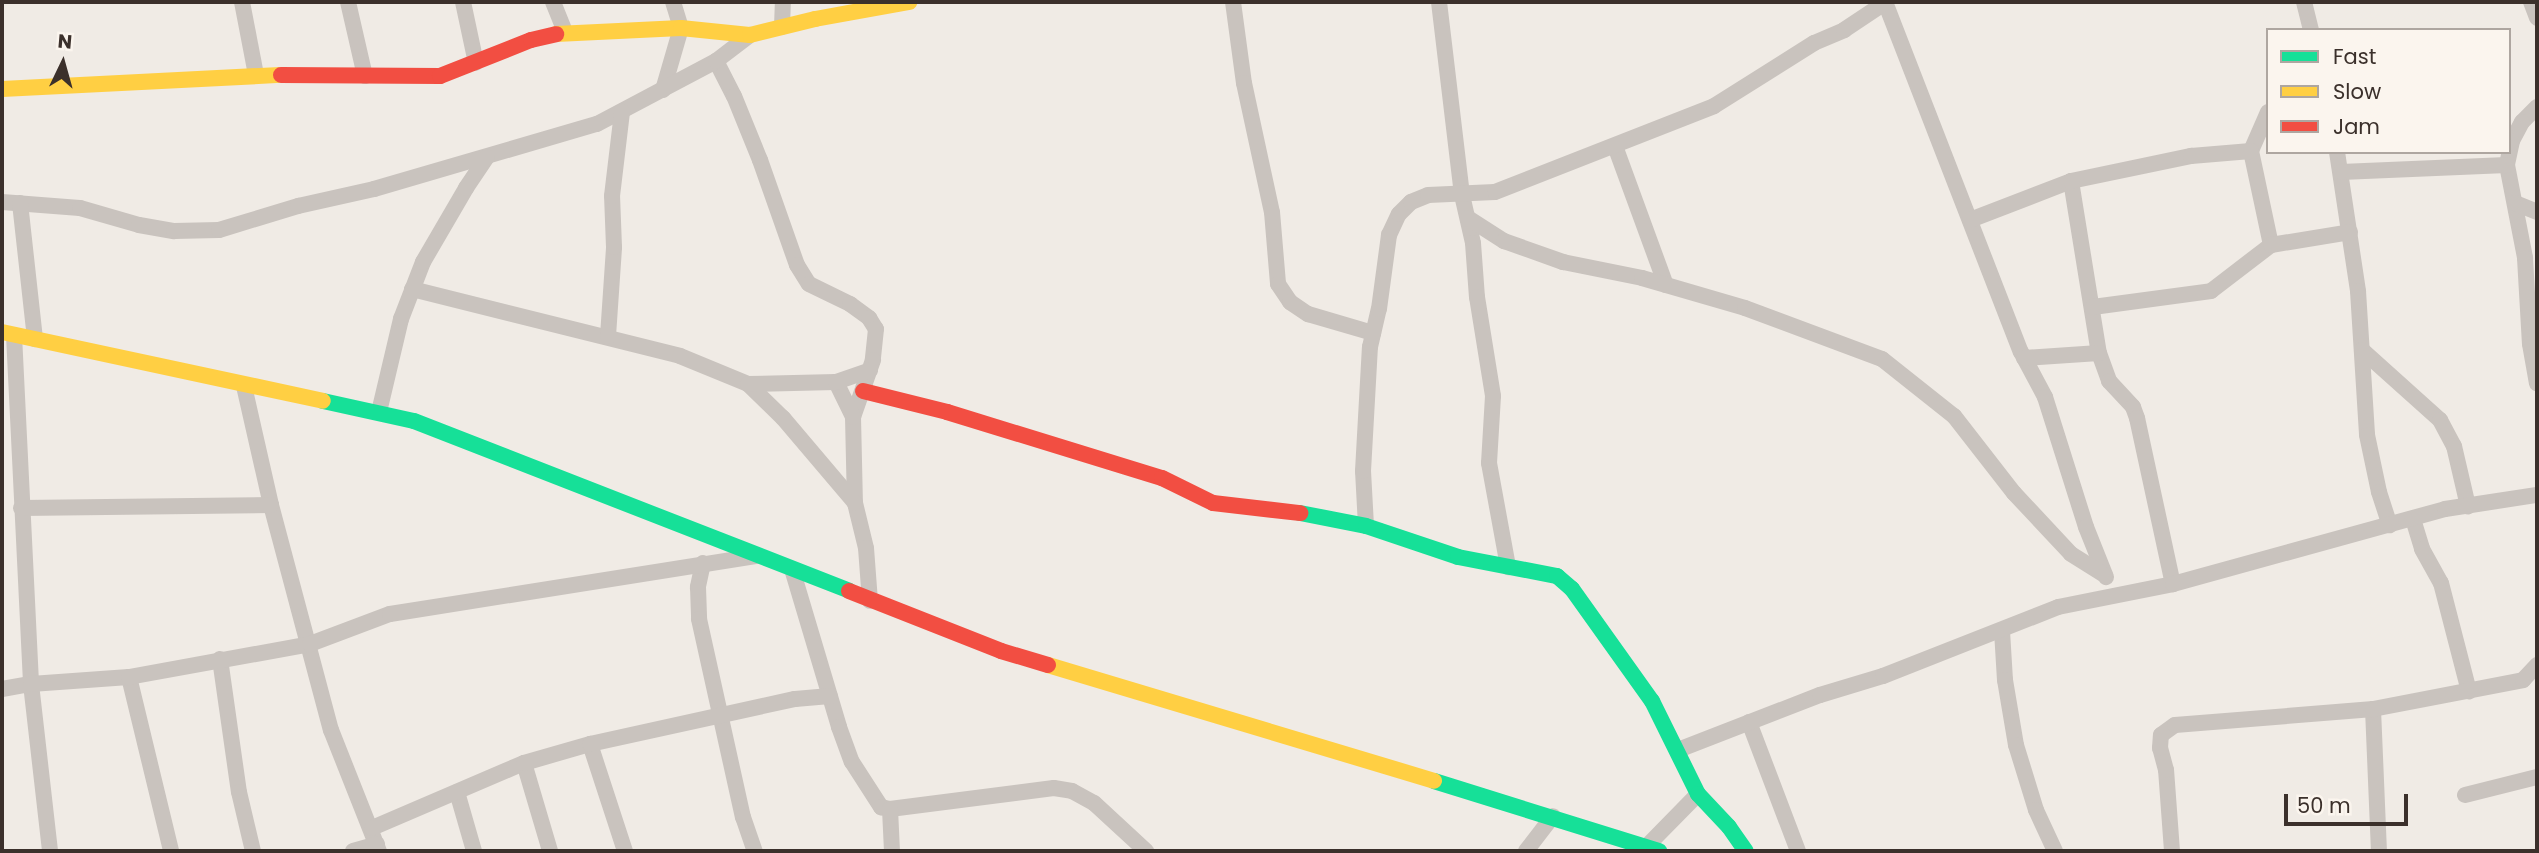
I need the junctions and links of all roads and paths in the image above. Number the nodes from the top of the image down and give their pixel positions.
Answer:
1 (242, 2) edge
2 (348, 2) edge
3 (463, 2) edge
4 (673, 2) edge
5 (783, 2) edge
6 (907, 2) edge
7 (1233, 2) edge
8 (1439, 2) edge
9 (1885, 2) edge
10 (2305, 2) edge
11 (2531, 2) edge
12 (557, 4) edge
13 (2537, 18) edge
14 (782, 27) junction
15 (681, 28) junction
16 (2311, 28) edge
17 (565, 32) junction
18 (750, 35) junction
19 (716, 61) junction
20 (476, 63) junction
21 (256, 75) junction
22 (365, 76) junction
23 (2, 89) edge
24 (663, 90) junction
25 (2537, 107) edge
26 (622, 112) junction
27 (2266, 117) edge
28 (1615, 146) junction
29 (2511, 146) edge
30 (2251, 151) junction
31 (2337, 154) edge
32 (2509, 154) edge
33 (487, 157) junction
34 (2507, 165) junction
35 (2341, 172) junction
36 (2071, 181) junction
37 (1462, 195) junction
38 (2, 202) edge
39 (2515, 202) junction
40 (20, 203) junction
41 (2537, 212) edge
42 (1468, 218) junction
43 (1969, 220) junction
44 (2350, 232) junction
45 (2271, 245) junction
46 (1665, 285) junction
47 (412, 289) junction
48 (2093, 307) junction
49 (1373, 332) junction
50 (8, 334) edge
51 (608, 336) junction
52 (34, 340) junction
53 (2362, 350) junction
54 (2099, 353) junction
55 (2024, 358) junction
56 (870, 370) junction
57 (836, 382) junction
58 (2537, 383) edge
59 (748, 384) junction
60 (244, 386) junction
61 (863, 391) junction
62 (379, 412) junction
63 (853, 417) junction
64 (2537, 495) edge
65 (855, 503) junction
66 (271, 505) junction
67 (2468, 506) junction
68 (21, 508) junction
69 (2413, 519) junction
70 (1366, 526) junction
71 (2390, 526) junction
72 (756, 555) junction
73 (704, 563) junction
74 (1508, 567) junction
75 (792, 569) junction
76 (2105, 575) junction
77 (2173, 584) junction
78 (2113, 596) junction
79 (870, 601) junction
80 (2002, 631) junction
81 (310, 643) junction
82 (220, 659) junction
83 (2537, 665) edge
84 (129, 677) junction
85 (31, 684) junction
86 (2, 689) edge
87 (2469, 691) junction
88 (830, 696) junction
89 (2373, 709) junction
90 (720, 715) junction
91 (1749, 722) junction
92 (590, 744) junction
93 (1678, 750) junction
94 (524, 764) junction
95 (2537, 777) edge
96 (457, 792) junction
97 (1698, 794) junction
98 (2465, 795) dead end
99 (890, 809) junction
100 (1553, 816) junction
101 (372, 828) junction
102 (378, 848) edge
103 (1653, 849) edge
104 (50, 851) edge
105 (171, 851) edge
106 (253, 851) edge
107 (353, 851) edge
108 (474, 851) edge
109 (550, 851) edge
110 (625, 851) edge
111 (755, 851) edge
112 (892, 851) edge
113 (1146, 851) edge
114 (1526, 851) edge
115 (1745, 851) edge
116 (1798, 851) edge
117 (2055, 851) edge
118 (2172, 851) edge
119 (2379, 851) edge

1 - 21 street
2 - 22 street
3 - 20 street
4 - 15 street
5 - 14 street
6 - 14 street
7 - 49 street
8 - 37 street
9 - 28 street
9 - 43 street
10 - 16 street
11 - 13 street
12 - 17 street
14 - 18 street
15 - 17 street
15 - 18 street
15 - 24 street
17 - 20 street
18 - 19 street
19 - 24 street
19 - 56 street
20 - 22 street
21 - 22 street
21 - 23 street
24 - 26 street
25 - 29 street
26 - 33 street
26 - 51 street
27 - 30 street
28 - 37 street
28 - 46 street
30 - 36 street
30 - 45 street
31 - 35 street
32 - 34 street
33 - 40 street
33 - 47 street
34 - 35 street
34 - 39 street
35 - 44 street
36 - 43 street
36 - 48 street
37 - 42 street
37 - 49 street
38 - 40 street
39 - 41 street
39 - 58 street
40 - 52 street
42 - 46 street
42 - 74 street
43 - 55 street
44 - 45 street
44 - 53 street
45 - 48 street
46 - 76 street
47 - 51 street
47 - 62 street
48 - 54 street
49 - 70 street
50 - 52 street
50 - 68 street
51 - 59 street
52 - 60 street
53 - 67 street
53 - 71 street
54 - 55 street
54 - 77 street
55 - 76 street
56 - 57 street
56 - 61 street
57 - 59 street
57 - 63 street
59 - 65 street
60 - 62 street
60 - 66 street
61 - 63 street
61 - 70 street
62 - 72 street
63 - 65 street
64 - 67 street
65 - 79 street
66 - 68 street
66 - 81 street
67 - 69 street
68 - 85 street
69 - 71 street
69 - 87 street
70 - 74 street
71 - 77 street
72 - 73 street
72 - 75 street
73 - 81 street
73 - 90 street
74 - 93 street
75 - 79 street
75 - 88 street
76 - 78 street
77 - 78 street
78 - 80 street
79 - 100 street
80 - 91 street
80 - 117 street
81 - 82 street
81 - 101 street
82 - 84 street
82 - 106 street
83 - 87 street
84 - 85 street
84 - 105 street
85 - 86 street
85 - 104 street
87 - 89 street
88 - 90 street
88 - 99 street
89 - 118 street
89 - 119 street
90 - 92 street
90 - 111 street
91 - 93 street
91 - 116 street
92 - 94 street
92 - 110 street
93 - 97 street
94 - 96 street
94 - 109 street
95 - 98 street
96 - 101 street
96 - 108 street
97 - 103 street
97 - 115 street
99 - 112 street
99 - 113 street
100 - 103 street
100 - 114 street
101 - 102 street
102 - 107 street

